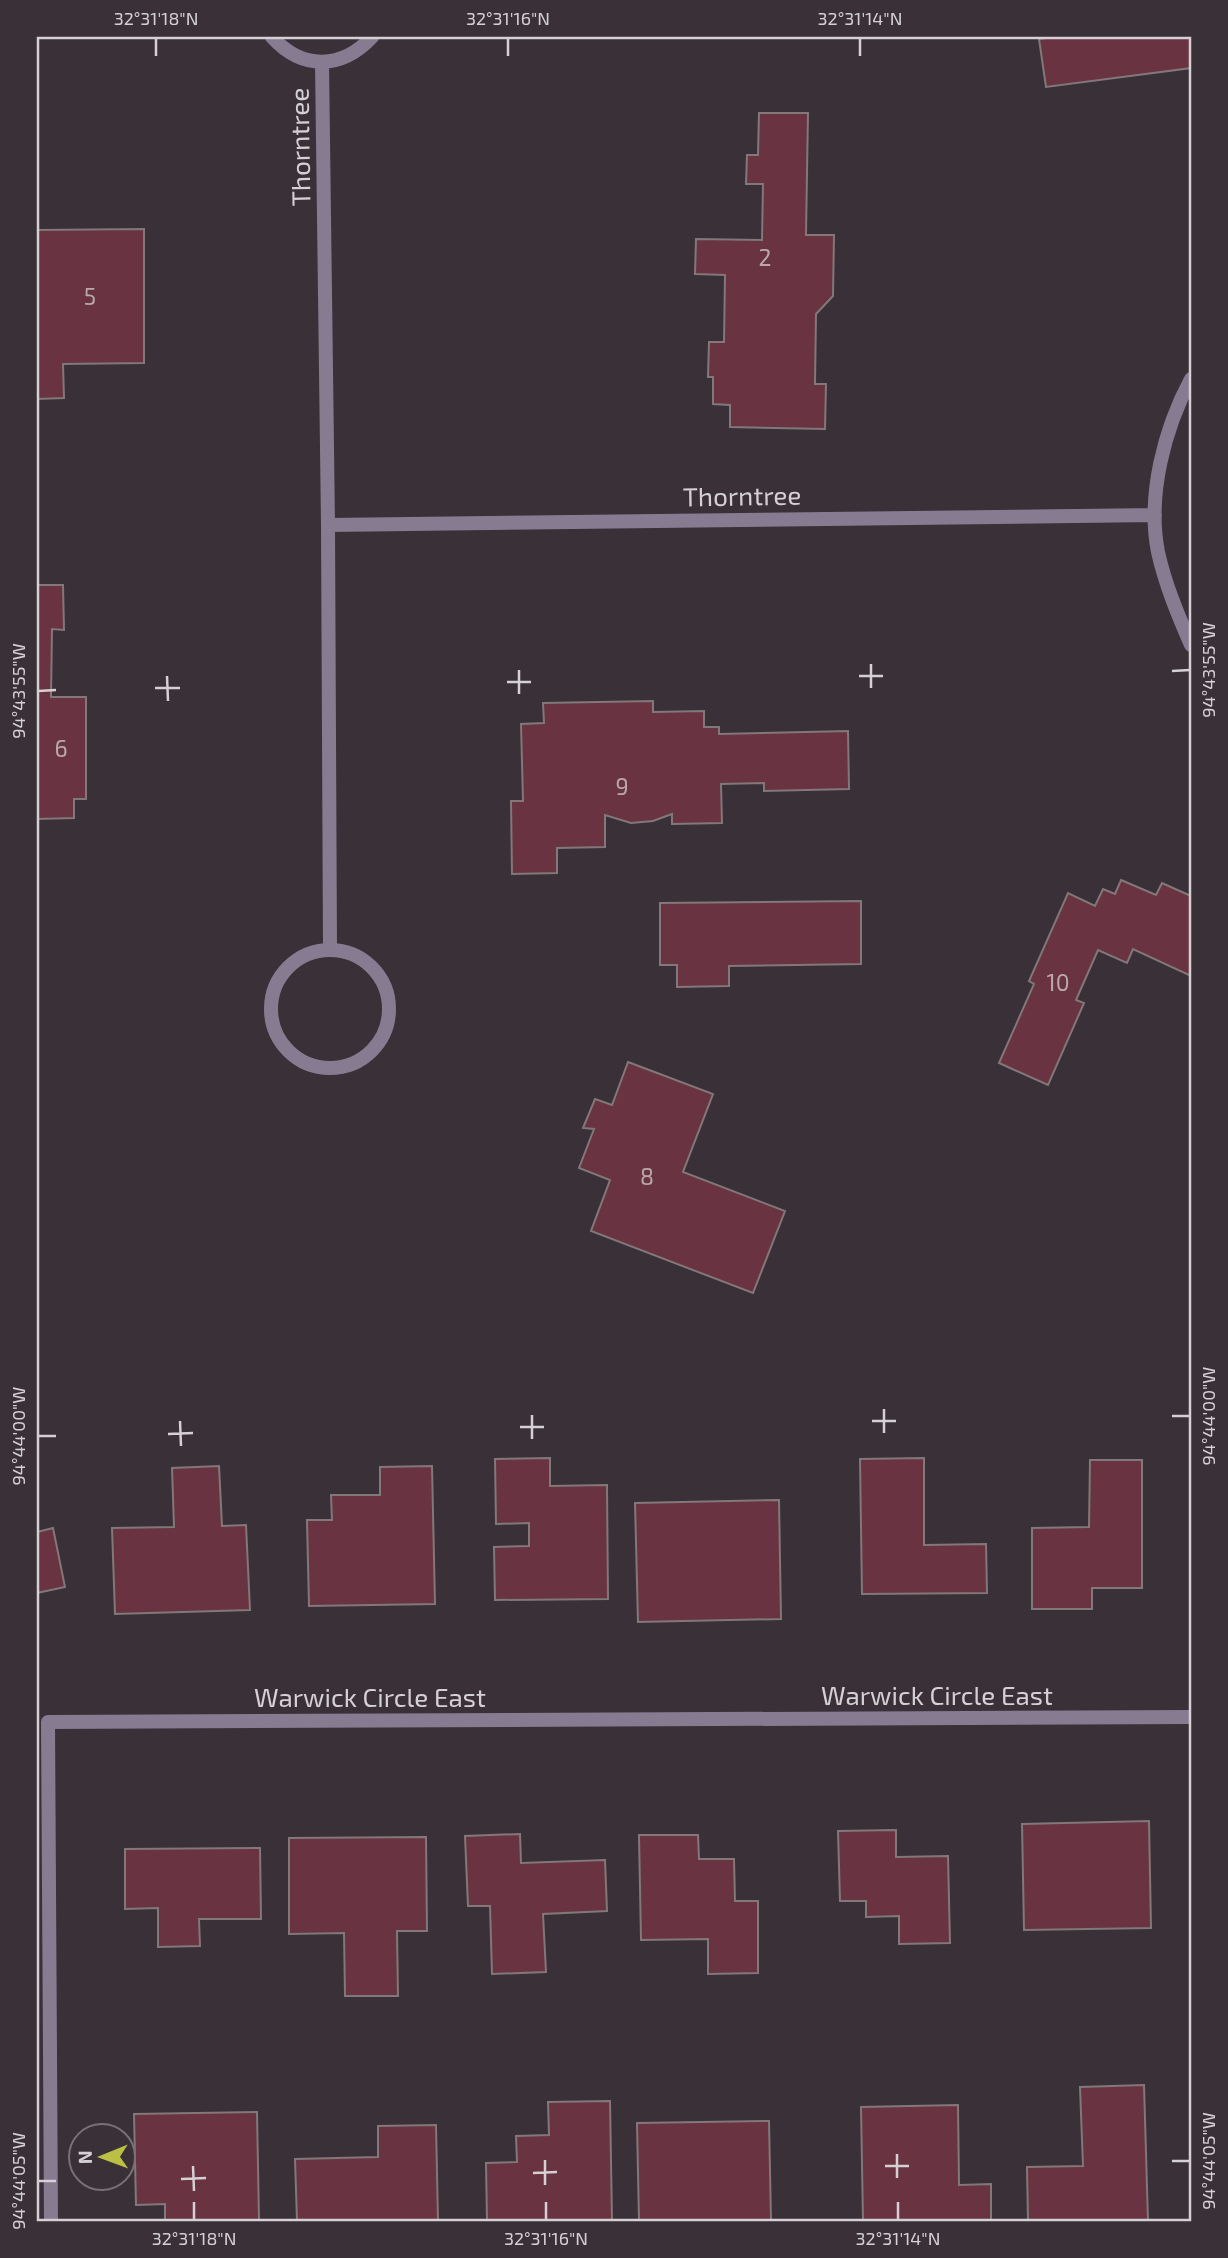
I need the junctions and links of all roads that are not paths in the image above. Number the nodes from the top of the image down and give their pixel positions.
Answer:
1 (272, 37) edge
2 (372, 37) edge
3 (322, 62) junction
4 (1191, 379) edge
5 (1155, 515) junction
6 (328, 525) junction
7 (1191, 645) edge
8 (330, 949) junction
9 (1191, 1717) edge
10 (51, 2221) edge

1 - 3 street, Thorntree
2 - 3 street, Thorntree
3 - 6 street, Thorntree
4 - 5 street
5 - 6 street, Thorntree
5 - 7 street
6 - 8 street, Thorntree
8 - 8 street
9 - 10 street, Warwick Circle East

